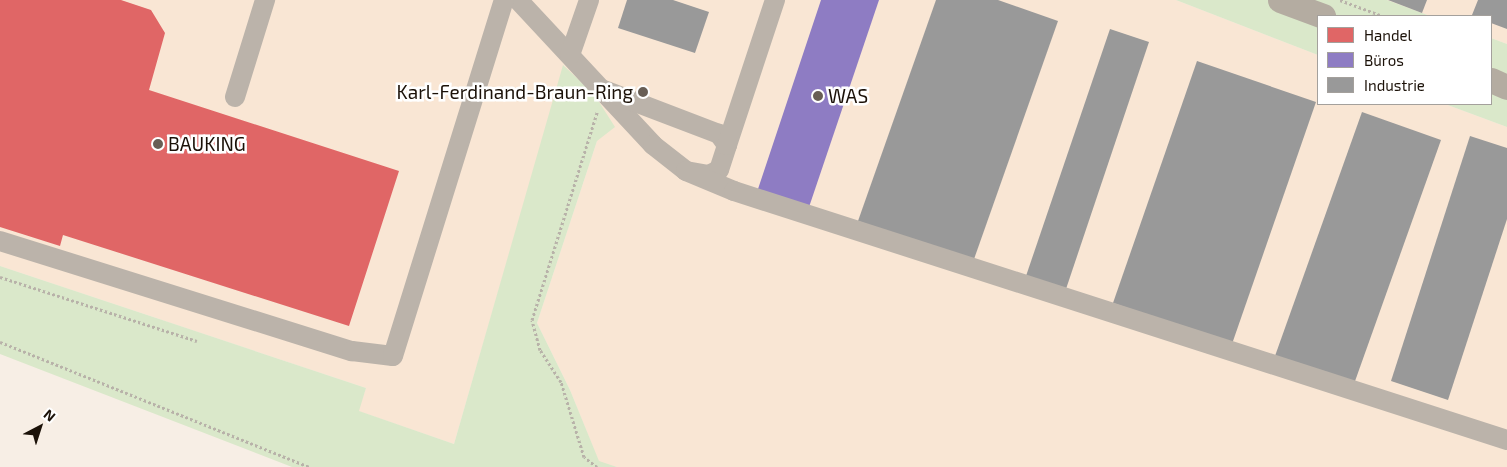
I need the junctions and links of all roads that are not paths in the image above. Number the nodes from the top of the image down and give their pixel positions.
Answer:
1 (265, 0) edge
2 (504, 0) edge
3 (518, 0) edge
4 (589, 0) edge
5 (775, 0) edge
6 (1280, 0) edge
7 (1320, 15) edge
8 (570, 55) junction
9 (1492, 80) edge
10 (1507, 87) edge
11 (604, 90) junction
12 (234, 97) dead end
13 (727, 145) junction
14 (686, 171) junction
15 (0, 241) edge
16 (1507, 440) edge

1 - 12 street
2 - 15 street
3 - 8 street
4 - 8 street
5 - 13 street
6 - 7 main road
8 - 11 street
9 - 10 main road
11 - 13 street
11 - 14 street
13 - 14 street
14 - 16 street

